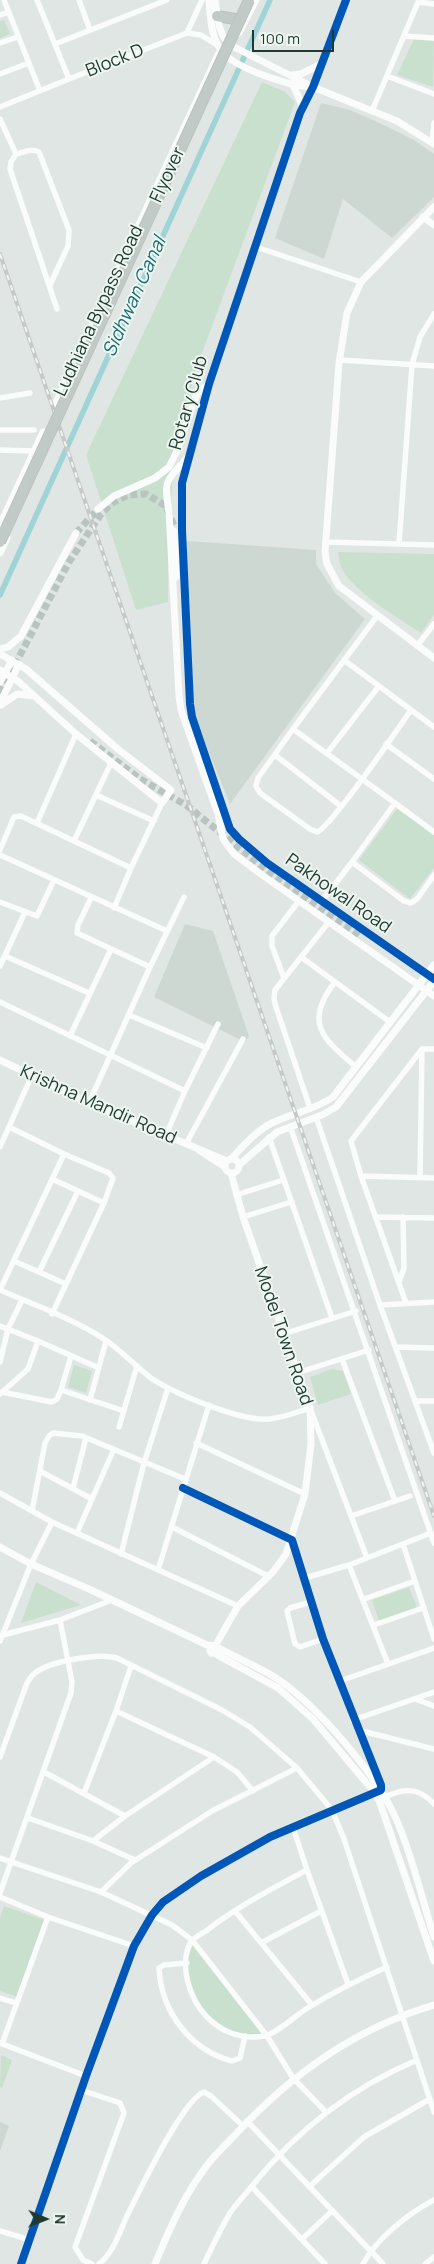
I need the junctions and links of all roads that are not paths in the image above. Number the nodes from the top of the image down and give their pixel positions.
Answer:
1 (4, 0) edge
2 (37, 0) edge
3 (79, 0) edge
4 (167, 0) edge
5 (202, 0) edge
6 (209, 0) edge
7 (215, 0) edge
8 (244, 0) edge
9 (249, 0) edge
10 (256, 0) edge
11 (346, 0) edge
12 (418, 1) edge
13 (434, 4) edge
14 (9, 12) junction
15 (0, 15) edge
16 (217, 16) junction
17 (235, 19) junction
18 (90, 30) junction
19 (187, 33) junction
20 (404, 36) junction
21 (18, 37) junction
22 (434, 38) edge
23 (225, 40) junction
24 (0, 44) edge
25 (56, 44) junction
26 (233, 46) junction
27 (218, 48) junction
28 (228, 58) junction
29 (29, 63) junction
30 (321, 64) junction
31 (0, 74) edge
32 (291, 75) junction
33 (387, 76) junction
34 (69, 79) junction
35 (293, 85) junction
36 (312, 87) junction
37 (40, 91) junction
38 (434, 94) edge
39 (0, 107) edge
40 (303, 107) junction
41 (372, 111) junction
42 (0, 119) edge
43 (434, 123) edge
44 (433, 143) edge
45 (16, 154) junction
46 (434, 207) edge
47 (423, 217) junction
48 (434, 225) edge
49 (256, 247) junction
50 (361, 282) junction
51 (50, 285) junction
52 (57, 309) dead end
53 (434, 314) edge
54 (340, 360) junction
55 (412, 365) junction
56 (434, 366) edge
57 (209, 384) junction
58 (30, 393) dead end
59 (0, 398) edge
60 (0, 430) edge
61 (34, 430) dead end
62 (0, 450) edge
63 (34, 452) junction
64 (189, 456) junction
65 (98, 509) tunnel mouth
66 (0, 524) edge
67 (174, 526) tunnel mouth
68 (76, 533) tunnel mouth
69 (0, 542) edge
70 (325, 542) junction
71 (399, 544) junction
72 (434, 545) edge
73 (0, 554) edge
74 (377, 616) junction
75 (434, 624) edge
76 (417, 646) junction
77 (0, 649) edge
78 (0, 654) edge
79 (434, 658) edge
80 (12, 660) junction
81 (344, 660) junction
82 (19, 664) junction
83 (2, 671) edge
84 (13, 675) junction
85 (0, 682) edge
86 (379, 686) junction
87 (31, 689) dead end
88 (37, 697) junction
89 (0, 705) edge
90 (412, 710) junction
91 (192, 717) junction
92 (434, 727) edge
93 (293, 729) junction
94 (76, 734) junction
95 (386, 744) junction
96 (327, 753) junction
97 (275, 755) junction
98 (111, 763) junction
99 (362, 778) junction
100 (434, 779) edge
101 (96, 795) junction
102 (162, 803) junction
103 (395, 804) junction
104 (341, 806) junction
105 (221, 813) junction
106 (154, 821) junction
107 (37, 823) junction
108 (230, 829) joint
109 (434, 832) edge
110 (74, 841) junction
111 (0, 850) edge
112 (0, 855) edge
113 (352, 862) junction
114 (130, 868) junction
115 (434, 875) edge
116 (54, 880) junction
117 (184, 897) dead end
118 (91, 898) junction
119 (322, 901) junction
120 (0, 902) edge
121 (298, 902) junction
122 (114, 908) junction
123 (25, 912) junction
124 (328, 923) junction
125 (167, 931) junction
126 (111, 949) junction
127 (4, 956) junction
128 (301, 957) junction
129 (434, 965) edge
130 (0, 966) edge
131 (150, 967) junction
132 (427, 974) junction
133 (284, 978) junction
134 (434, 980) edge
135 (335, 982) junction
136 (418, 986) junction
137 (425, 991) junction
138 (89, 994) junction
139 (434, 996) edge
140 (0, 1002) edge
141 (129, 1015) junction
142 (390, 1022) junction
143 (218, 1024) dead end
144 (70, 1036) junction
145 (243, 1039) dead end
146 (207, 1048) junction
147 (422, 1049) junction
148 (434, 1049) edge
149 (111, 1055) junction
150 (0, 1060) edge
151 (356, 1067) junction
152 (32, 1075) junction
153 (185, 1091) junction
154 (89, 1103) junction
155 (310, 1108) junction
156 (316, 1117) junction
157 (290, 1126) junction
158 (9, 1127) junction
159 (166, 1135) junction
160 (269, 1138) junction
161 (186, 1144) junction
162 (0, 1145) edge
163 (64, 1154) junction
164 (228, 1162) junction
165 (239, 1165) junction
166 (231, 1173) junction
167 (361, 1176) junction
168 (420, 1177) junction
169 (434, 1178) edge
170 (52, 1179) junction
171 (284, 1180) junction
172 (78, 1191) junction
173 (236, 1195) junction
174 (291, 1202) junction
175 (104, 1203) junction
176 (242, 1217) junction
177 (375, 1217) junction
178 (403, 1217) junction
179 (434, 1218) edge
180 (14, 1261) junction
181 (39, 1272) junction
182 (399, 1282) junction
183 (66, 1284) junction
184 (0, 1290) edge
185 (22, 1300) junction
186 (434, 1302) edge
187 (406, 1303) junction
188 (380, 1305) junction
189 (356, 1311) junction
190 (52, 1314) junction
191 (332, 1318) junction
192 (0, 1326) edge
193 (8, 1329) junction
194 (282, 1334) junction
195 (38, 1341) junction
196 (106, 1341) junction
197 (396, 1346) junction
198 (434, 1348) edge
199 (369, 1350) junction
200 (71, 1356) junction
201 (342, 1359) junction
202 (0, 1362) edge
203 (137, 1366) junction
204 (99, 1368) junction
205 (297, 1374) junction
206 (168, 1388) junction
207 (61, 1390) junction
208 (1, 1393) edge
209 (90, 1400) junction
210 (434, 1400) edge
211 (416, 1401) junction
212 (209, 1405) junction
213 (310, 1408) junction
214 (124, 1411) junction
215 (119, 1427) dead end
216 (86, 1438) junction
217 (196, 1443) junction
218 (114, 1449) junction
219 (434, 1454) edge
220 (144, 1464) junction
221 (40, 1471) junction
222 (185, 1479) junction
223 (72, 1488) junction
224 (183, 1488) junction
225 (0, 1493) edge
226 (305, 1494) junction
227 (410, 1496) dead end
228 (92, 1499) junction
229 (395, 1501) junction
230 (32, 1511) junction
231 (351, 1516) junction
232 (52, 1522) junction
233 (172, 1527) junction
234 (77, 1533) junction
235 (431, 1533) junction
236 (292, 1540) junction
237 (434, 1543) edge
238 (404, 1544) junction
239 (0, 1547) edge
240 (121, 1554) junction
241 (367, 1558) junction
242 (31, 1564) junction
243 (349, 1564) junction
244 (158, 1570) junction
245 (268, 1576) junction
246 (304, 1578) junction
247 (415, 1581) junction
248 (364, 1599) junction
249 (112, 1600) junction
250 (310, 1602) junction
251 (238, 1606) junction
252 (423, 1608) junction
253 (60, 1620) junction
254 (0, 1622) edge
255 (374, 1625) junction
256 (6, 1627) junction
257 (3, 1635) junction
258 (323, 1639) junction
259 (434, 1639) edge
260 (0, 1641) edge
261 (434, 1648) edge
262 (213, 1650) junction
263 (68, 1662) junction
264 (388, 1664) junction
265 (131, 1666) junction
266 (340, 1681) junction
267 (434, 1692) edge
268 (415, 1699) junction
269 (434, 1706) edge
270 (116, 1711) junction
271 (353, 1720) junction
272 (358, 1730) junction
273 (434, 1749) edge
274 (0, 1757) edge
275 (214, 1757) junction
276 (297, 1768) junction
277 (44, 1772) junction
278 (253, 1791) junction
279 (378, 1792) junction
280 (84, 1793) junction
281 (382, 1799) junction
282 (434, 1804) edge
283 (332, 1810) junction
284 (125, 1816) junction
285 (28, 1818) junction
286 (293, 1827) junction
287 (93, 1841) junction
288 (0, 1858) edge
289 (135, 1860) junction
290 (12, 1862) junction
291 (307, 1870) junction
292 (101, 1892) junction
293 (0, 1893) edge
294 (0, 1898) edge
295 (235, 1911) junction
296 (321, 1911) junction
297 (152, 1915) junction
298 (48, 1917) junction
299 (434, 1937) edge
300 (192, 1940) junction
301 (261, 1942) junction
302 (134, 1946) junction
303 (434, 1961) edge
304 (187, 1963) junction
305 (387, 1966) junction
306 (348, 1984) junction
307 (0, 1998) edge
308 (16, 2003) junction
309 (434, 2004) edge
310 (312, 2005) junction
311 (402, 2014) junction
312 (245, 2036) junction
313 (267, 2036) junction
314 (1, 2044) edge
315 (417, 2060) junction
316 (86, 2076) junction
317 (293, 2078) junction
318 (81, 2090) junction
319 (430, 2099) junction
320 (326, 2112) junction
321 (434, 2112) edge
322 (245, 2123) junction
323 (280, 2155) junction
324 (309, 2186) junction
325 (252, 2187) junction
326 (434, 2200) edge
327 (332, 2211) junction
328 (0, 2230) edge
329 (302, 2239) junction
330 (30, 2240) junction
331 (370, 2251) junction
332 (434, 2257) edge
333 (82, 2262) edge
334 (22, 2264) edge
335 (92, 2264) edge
336 (100, 2264) edge
337 (155, 2264) edge
338 (204, 2264) edge
339 (325, 2264) edge
340 (363, 2264) edge
341 (383, 2264) edge
342 (425, 2264) edge

1 - 14 street
2 - 25 street, Block D
3 - 18 street
4 - 18 street
5 - 19 street
6 - 27 street
7 - 16 street
8 - 17 street, Ludhiana Bypass Road
9 - 69 highway, Flyover, bridge
10 - 26 street
11 - 30 street, Rotary Club
12 - 13 street
12 - 20 street
14 - 15 street
14 - 21 street
16 - 17 highway
16 - 23 street
17 - 23 street, Ludhiana Bypass Road
18 - 25 street
19 - 27 street
19 - 34 street, Block D
20 - 22 street
20 - 33 street
21 - 24 street
21 - 29 street
23 - 26 street
23 - 27 street, Ludhiana Bypass Road
25 - 34 street, Block D
26 - 28 street
26 - 32 street
27 - 28 street
27 - 28 street, Ludhiana Bypass Road
28 - 35 street
29 - 31 street
29 - 37 street
30 - 32 street
30 - 36 street, Rotary Club
32 - 36 street
33 - 38 street
33 - 41 street
34 - 37 street
35 - 36 street
35 - 40 street
36 - 40 street, Rotary Club
36 - 41 street
37 - 39 street
40 - 49 street, Rotary Club
41 - 44 street
42 - 45 street
43 - 44 street
45 - 51 street
45 - 51 street
46 - 47 street
47 - 48 street
47 - 50 street
49 - 50 street
49 - 57 street, Rotary Club
50 - 54 street
51 - 52 street
53 - 55 street
54 - 55 street
54 - 70 street
55 - 56 street
55 - 71 street
57 - 64 street, Rotary Club
57 - 65 street
58 - 59 street
60 - 61 street
62 - 63 street
63 - 66 street
63 - 73 street
64 - 91 street, Rotary Club
64 - 105 street
67 - 91 street
68 - 77 street
70 - 71 street
70 - 74 street
71 - 72 street
74 - 76 street
74 - 81 street
75 - 76 street
76 - 79 street
78 - 80 street
80 - 82 street
80 - 83 street
81 - 86 street
81 - 93 street
82 - 84 street
82 - 102 street
83 - 84 street
83 - 85 street
84 - 87 street
84 - 88 street
84 - 89 street
86 - 90 street
86 - 96 street
88 - 89 street
88 - 94 street
90 - 92 street
90 - 95 street
91 - 105 street, Rotary Club
93 - 96 street
93 - 97 street
94 - 98 street
94 - 107 street
95 - 99 street
95 - 100 street
96 - 99 street
97 - 104 street
97 - 104 street
98 - 101 street
98 - 102 street
99 - 103 street
99 - 104 street
101 - 106 street
101 - 110 street
102 - 106 street
103 - 109 street
103 - 113 street
105 - 108 street, Rotary Club
105 - 121 street, Pakhowal Road
106 - 114 street
107 - 110 street
107 - 111 street
108 - 119 street, Pakhowal Road
110 - 114 street
112 - 116 street
113 - 115 street
113 - 119 street
114 - 122 street
116 - 118 street
116 - 123 street
117 - 125 street
118 - 122 street
118 - 126 street
119 - 132 street, Pakhowal Road
120 - 123 street
121 - 124 street, Pakhowal Road
121 - 133 street
122 - 125 street
123 - 127 street
124 - 128 street
124 - 136 street, Pakhowal Road
125 - 131 street
126 - 131 street
126 - 138 street
127 - 130 street
127 - 138 street
128 - 133 street
128 - 135 street
129 - 132 street
131 - 141 street
132 - 134 street, Pakhowal Road
132 - 136 street
133 - 155 street
134 - 137 street
135 - 142 street
135 - 151 street
136 - 137 street, Pakhowal Road
136 - 142 street
137 - 139 street, Pakhowal Road
137 - 156 street
138 - 144 street
140 - 144 street
141 - 146 street
141 - 149 street
142 - 151 street
143 - 146 street
144 - 149 street
145 - 161 street
146 - 153 street
147 - 148 street
147 - 167 street
147 - 168 street
149 - 153 street
149 - 154 street
150 - 152 street, Krishna Mandir Road
151 - 155 street
152 - 154 street, Krishna Mandir Road
152 - 158 street
153 - 159 street
154 - 159 street, Krishna Mandir Road
155 - 164 street
156 - 157 street
156 - 188 street
157 - 160 street
157 - 189 street
158 - 162 street
158 - 163 street
159 - 161 street, Krishna Mandir Road
160 - 165 street
160 - 171 street
161 - 164 street, Krishna Mandir Road
163 - 170 street
163 - 175 street
164 - 165 street
164 - 166 street
165 - 166 street
166 - 173 street, Model Town Road
167 - 168 street
167 - 177 street
168 - 169 street
170 - 172 street
170 - 180 street
171 - 173 street
171 - 174 street
172 - 175 street
172 - 181 street
173 - 176 street, Model Town Road
174 - 176 street
174 - 191 street
175 - 183 street
176 - 194 street, Model Town Road
177 - 178 street
177 - 182 street
178 - 179 street
178 - 182 street
180 - 181 street
180 - 184 street
181 - 183 street
182 - 187 street
183 - 190 street
184 - 185 street
185 - 190 street
185 - 193 street
186 - 187 street
187 - 188 street
188 - 197 street
189 - 191 street
189 - 199 street
190 - 196 street
191 - 194 street
192 - 193 street
193 - 195 street
193 - 202 street
194 - 205 street, Model Town Road
195 - 200 street
195 - 208 street
196 - 203 street
196 - 204 street
197 - 198 street
197 - 211 street
199 - 201 street
199 - 235 street
200 - 204 street
200 - 207 street
201 - 205 street
201 - 229 street
203 - 206 street
203 - 214 street
204 - 209 street
205 - 213 street, Model Town Road
206 - 212 street
206 - 220 street
207 - 208 street
207 - 209 street
209 - 214 street
210 - 211 street
211 - 219 street
212 - 213 street
212 - 217 street
213 - 226 street, Model Town Road
213 - 231 street
214 - 215 street
216 - 218 street
216 - 221 street
216 - 223 street
217 - 222 street
217 - 226 street
218 - 220 street
218 - 228 street
220 - 222 street
220 - 240 street
221 - 223 street
221 - 230 street
222 - 224 street
223 - 228 street
224 - 233 street
224 - 236 street
225 - 230 street
226 - 236 street, Model Town Road
227 - 229 street
228 - 234 street
229 - 231 street
230 - 232 street
231 - 241 street
232 - 234 street
232 - 242 street
233 - 244 street
233 - 245 street
234 - 240 street
235 - 237 street
235 - 238 street
236 - 245 street, Model Town Road
236 - 246 street
238 - 241 street
238 - 247 street
239 - 242 street
240 - 244 street
241 - 243 street
242 - 249 street
242 - 256 street
243 - 246 street
243 - 248 street
244 - 251 street
245 - 251 street, Model Town Road
246 - 250 street
247 - 248 street
247 - 252 street
248 - 255 street
249 - 253 street
249 - 262 street
250 - 258 street
250 - 258 street
251 - 262 street, Model Town Road
252 - 255 street
252 - 259 street
253 - 257 street
253 - 263 street
254 - 256 street
255 - 264 street
256 - 257 street
257 - 260 street
258 - 266 street
261 - 264 street
262 - 279 street
263 - 265 street
263 - 274 street
263 - 277 street
264 - 266 street
265 - 270 street
265 - 276 street
266 - 271 street
267 - 268 street
268 - 269 street
268 - 271 street
270 - 275 street
270 - 280 street
271 - 272 street
272 - 273 street
272 - 279 street
275 - 278 street
275 - 284 street
276 - 278 street
276 - 283 street
277 - 280 street
277 - 285 street
278 - 289 street
279 - 281 street
279 - 283 street
280 - 284 street
281 - 282 street
281 - 299 street
281 - 303 street
283 - 286 street
283 - 305 street
284 - 287 street
285 - 287 street
285 - 290 street
286 - 291 street
286 - 297 street
287 - 289 street
288 - 290 street
289 - 292 street
290 - 292 street
290 - 293 street
291 - 295 street
291 - 296 street
292 - 297 street
294 - 298 street
295 - 300 street
295 - 301 street
296 - 301 street
296 - 306 street
297 - 300 street
297 - 302 street
298 - 302 street
298 - 308 street
300 - 304 street
300 - 313 street
301 - 310 street
302 - 316 street
304 - 312 street
304 - 312 street
305 - 306 street
305 - 311 street
306 - 310 street
307 - 308 street
308 - 314 street
309 - 311 street
310 - 313 street
311 - 315 street
311 - 317 street
312 - 313 street
313 - 317 street
314 - 316 street
315 - 319 street
315 - 320 street
316 - 318 street
317 - 320 street
317 - 322 street
318 - 330 street
318 - 333 street
319 - 321 street
319 - 324 street
320 - 323 street
322 - 323 street
322 - 336 street
322 - 337 street
323 - 324 street
323 - 325 street
324 - 327 street
325 - 329 street
325 - 338 street
326 - 331 street
327 - 329 street
327 - 331 street
328 - 330 street
329 - 339 street
330 - 334 street
331 - 340 street
331 - 341 street
332 - 342 street
333 - 335 street

